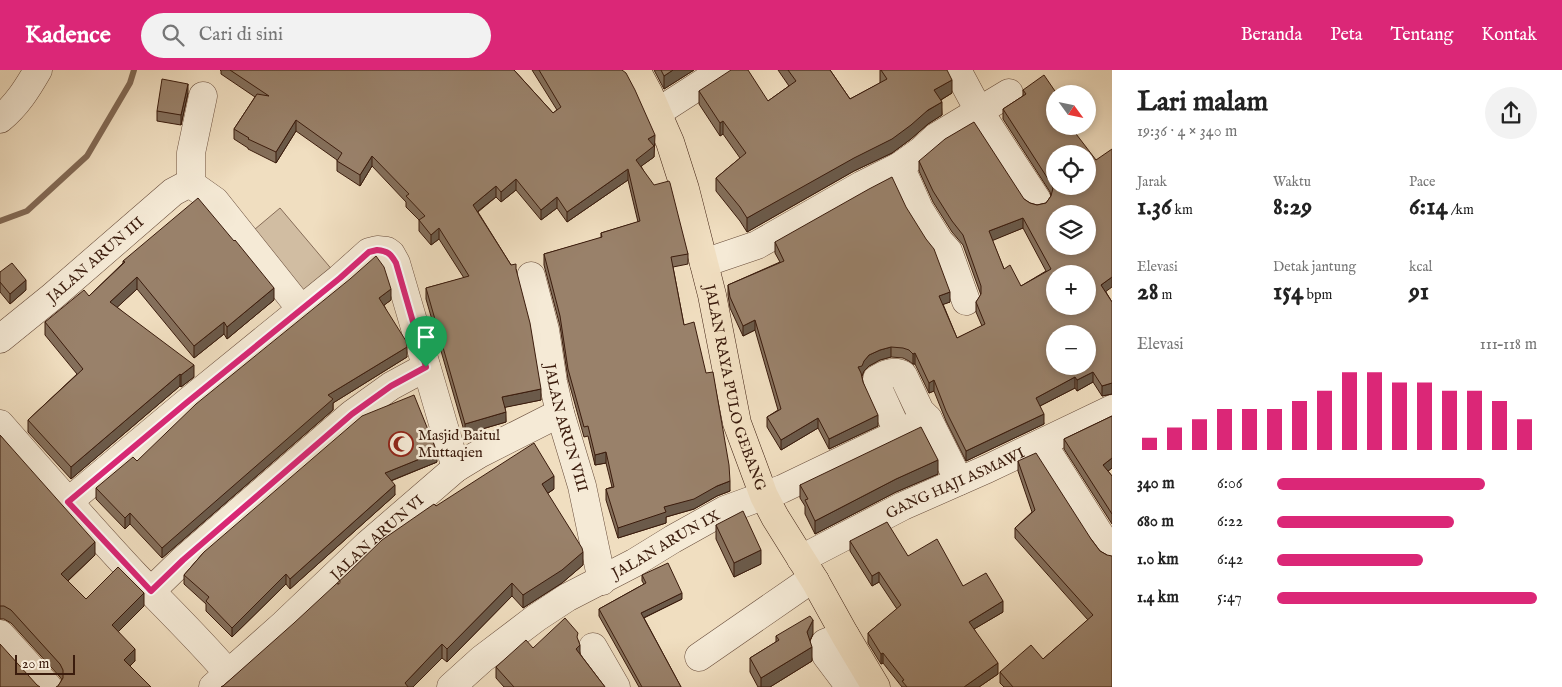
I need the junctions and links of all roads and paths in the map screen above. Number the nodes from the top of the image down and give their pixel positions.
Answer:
1 (38, 70) edge
2 (636, 70) edge
3 (723, 70) edge
4 (957, 70) edge
5 (1009, 93) dead end
6 (203, 96) dead end
7 (979, 111) junction
8 (658, 112) junction
9 (0, 119) edge
10 (900, 166) junction
11 (191, 184) junction
12 (1036, 200) dead end
13 (704, 262) junction
14 (531, 276) dead end
15 (966, 301) dead end
16 (302, 309) junction
17 (0, 339) edge
18 (426, 367) junction
19 (1112, 409) edge
20 (560, 412) junction
21 (928, 419) junction
22 (0, 424) edge
23 (898, 432) junction
24 (1042, 443) junction
25 (456, 468) junction
26 (959, 482) junction
27 (764, 496) junction
28 (68, 502) junction
29 (1112, 551) edge
30 (808, 570) junction
31 (602, 581) junction
32 (151, 591) junction
33 (0, 634) edge
34 (844, 635) junction
35 (593, 647) dead end
36 (698, 657) dead end
37 (221, 680) edge
38 (48, 687) edge
39 (451, 687) edge
40 (616, 687) edge
41 (850, 687) edge
42 (876, 687) edge

1 - 9 street
2 - 8 main road, JALAN RAYA PULO GEBANG
3 - 8 street
4 - 7 street
5 - 7 street
6 - 11 street
7 - 10 street
7 - 12 street
8 - 13 main road, JALAN RAYA PULO GEBANG
10 - 13 street
10 - 15 street
11 - 16 street
11 - 17 street, JALAN ARUN III
13 - 27 main road, JALAN RAYA PULO GEBANG
14 - 20 street, JALAN ARUN VIII
16 - 18 street
16 - 28 street
18 - 25 street
18 - 32 street
19 - 24 street, GANG HAJI ASMAWI
20 - 25 street, JALAN ARUN VI
20 - 31 street, JALAN ARUN VIII
21 - 23 street, JALAN ARUN IX
21 - 23 street
21 - 26 street
22 - 28 street
23 - 27 street, JALAN ARUN IX
24 - 26 street, GANG HAJI ASMAWI
24 - 29 street
25 - 37 street, JALAN ARUN VI
26 - 30 street, GANG HAJI ASMAWI
27 - 30 main road, JALAN RAYA PULO GEBANG
27 - 31 street, JALAN ARUN IX
28 - 32 street
30 - 34 main road, JALAN RAYA PULO GEBANG
30 - 36 street, GANG HAJI ASMAWI
31 - 39 street, JALAN ARUN IX
32 - 37 street
33 - 38 street
34 - 41 street
34 - 42 main road, JALAN RAYA PULO GEBANG
35 - 40 street

